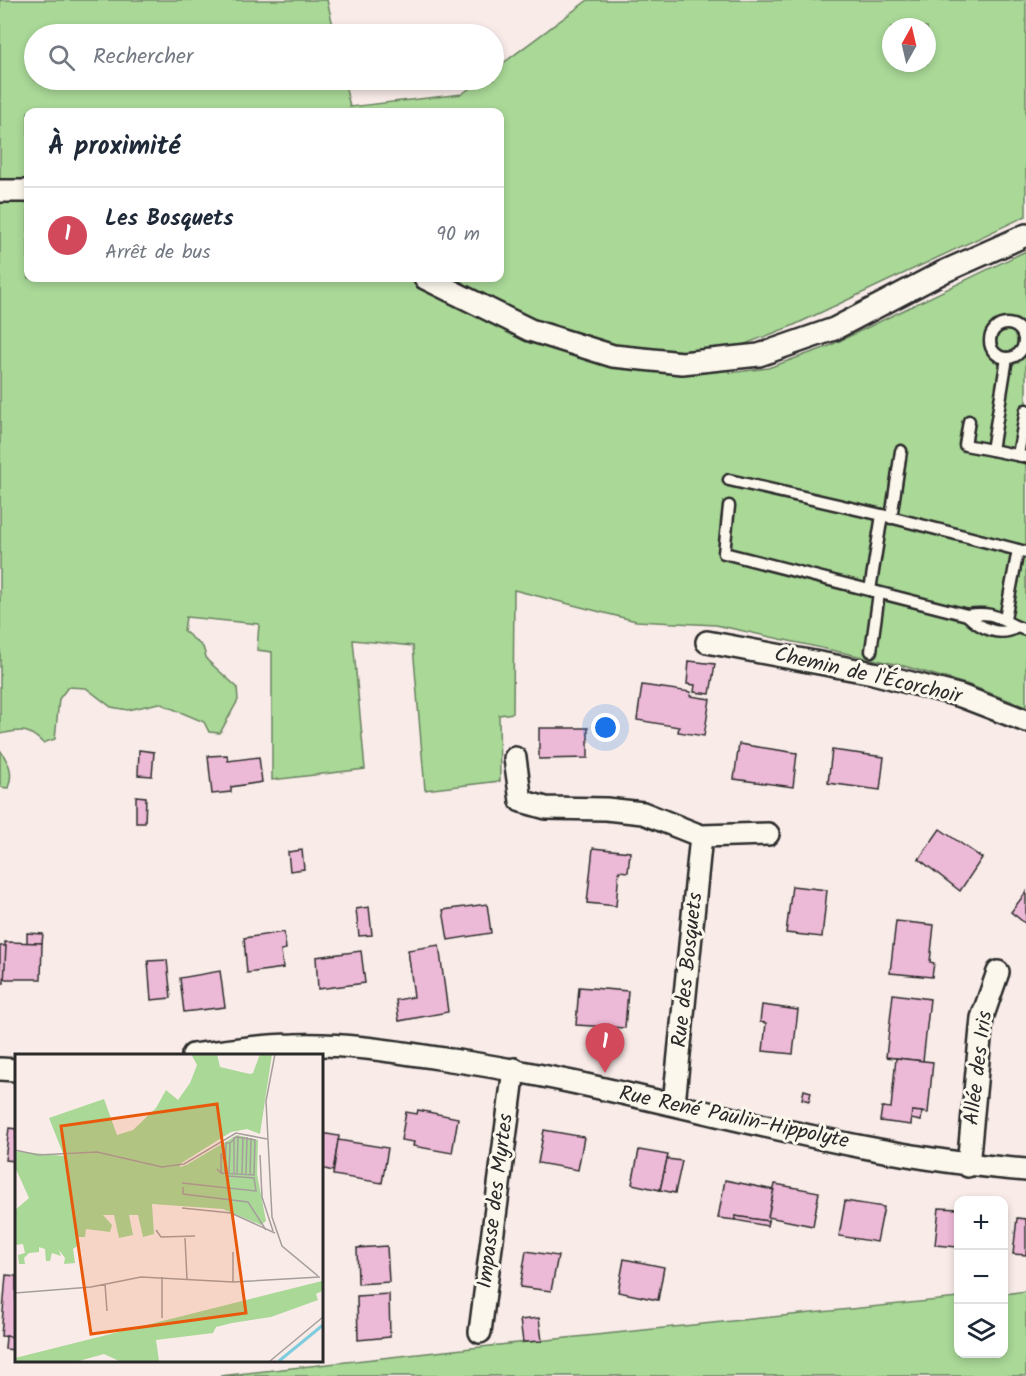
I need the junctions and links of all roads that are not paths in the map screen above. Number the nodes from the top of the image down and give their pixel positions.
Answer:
1 (0, 191) edge
2 (24, 191) edge
3 (1026, 235) edge
4 (433, 282) edge
5 (1025, 344) edge
6 (1007, 358) junction
7 (1026, 410) edge
8 (969, 421) dead end
9 (992, 450) junction
10 (901, 451) dead end
11 (1022, 456) edge
12 (729, 480) dead end
13 (729, 506) dead end
14 (886, 516) junction
15 (1022, 551) edge
16 (874, 591) junction
17 (968, 615) junction
18 (1005, 619) junction
19 (1021, 628) edge
20 (707, 642) dead end
21 (872, 651) dead end
22 (1026, 721) edge
23 (515, 758) dead end
24 (768, 834) dead end
25 (701, 836) junction
26 (998, 972) dead end
27 (203, 1054) edge
28 (0, 1069) edge
29 (514, 1069) junction
30 (15, 1070) edge
31 (674, 1104) junction
32 (968, 1166) junction
33 (1026, 1170) edge
34 (480, 1332) dead end

1 - 2 street
3 - 4 street
5 - 6 lane
5 - 6 lane
6 - 9 lane
7 - 11 lane
8 - 9 lane
9 - 11 lane
10 - 14 lane
12 - 14 lane
13 - 16 lane
14 - 15 lane
14 - 16 lane
15 - 18 lane
16 - 17 lane
16 - 21 lane
17 - 18 lane
17 - 19 lane
18 - 19 lane
20 - 22 street, Chemin de l'Écorchoir
23 - 25 street
24 - 25 street
25 - 31 street, Rue des Bosquets
26 - 32 street, Allée des Iris
27 - 29 street, Rue René Paulin-Hippolyte
28 - 30 street
29 - 31 street, Rue René Paulin-Hippolyte
29 - 34 street, Impasse des Myrtes
31 - 32 street, Rue René Paulin-Hippolyte
32 - 33 street, Rue René Paulin-Hippolyte

